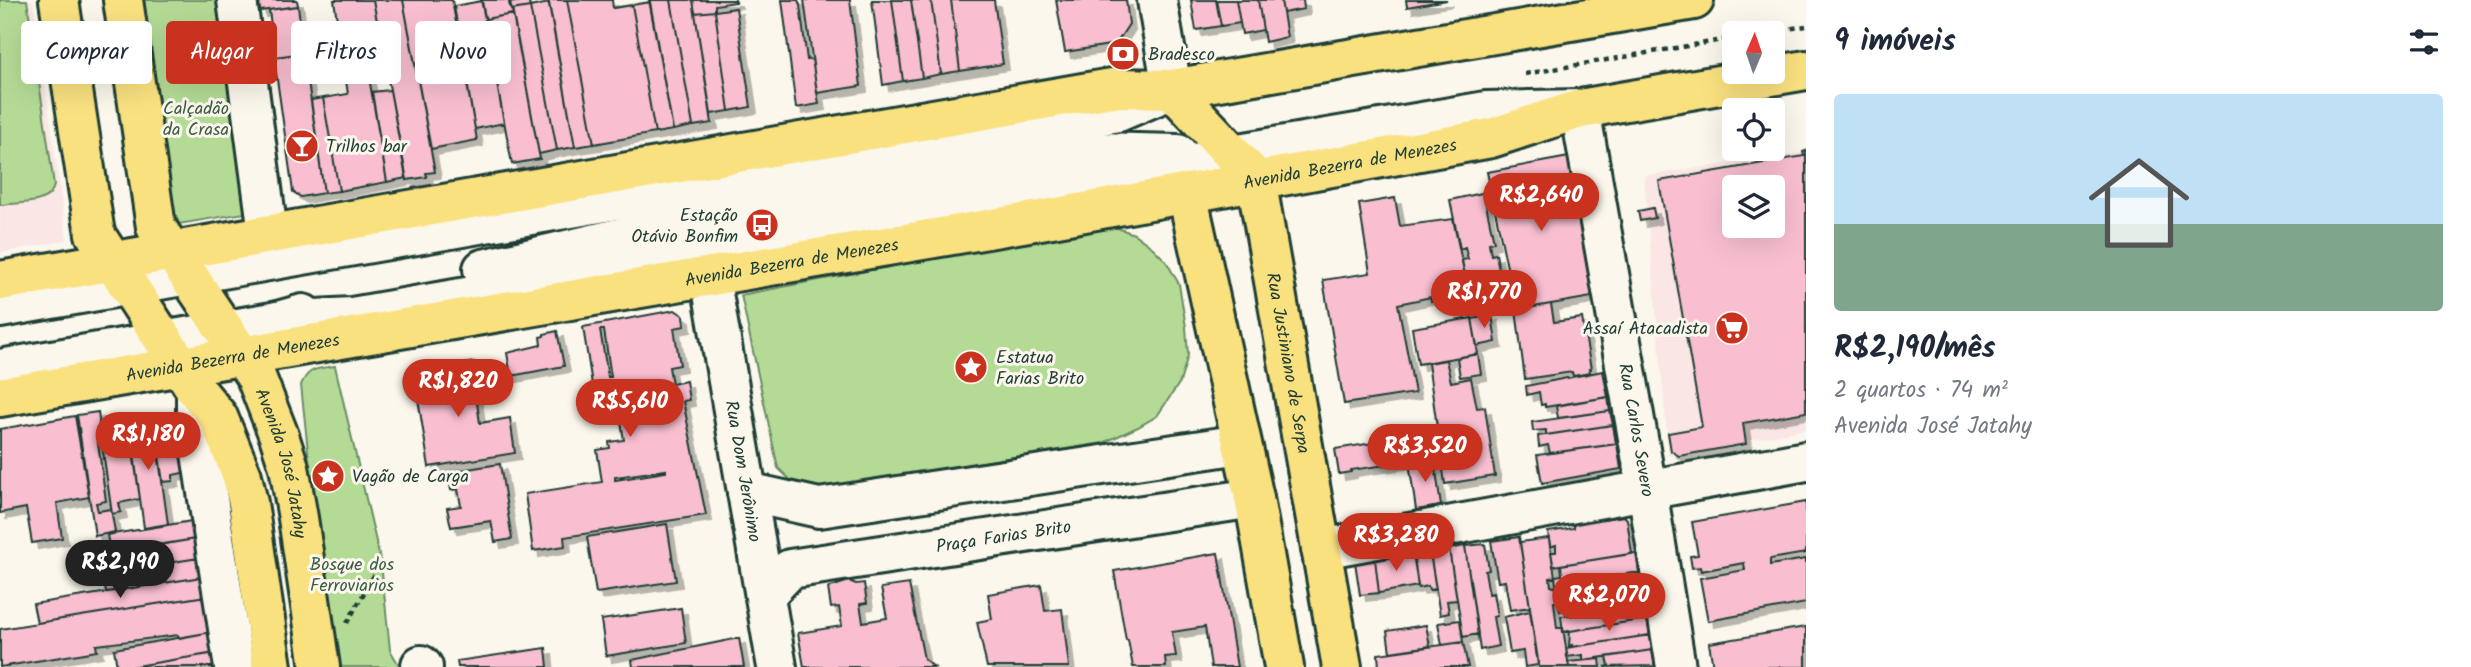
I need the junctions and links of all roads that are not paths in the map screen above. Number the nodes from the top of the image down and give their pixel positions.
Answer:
1 (59, 0) edge
2 (123, 0) edge
3 (237, 0) edge
4 (1157, 0) edge
5 (1694, 0) edge
6 (1806, 70) edge
7 (1172, 89) junction
8 (1580, 109) junction
9 (1245, 167) junction
10 (1187, 192) junction
11 (268, 233) junction
12 (180, 264) junction
13 (121, 274) junction
14 (710, 276) junction
15 (0, 281) edge
16 (0, 308) edge
17 (233, 343) junction
18 (180, 365) junction
19 (0, 369) edge
20 (0, 397) edge
21 (1241, 444) junction
22 (1806, 461) edge
23 (1647, 489) junction
24 (747, 492) junction
25 (1254, 498) junction
26 (1321, 549) junction
27 (765, 595) junction
28 (234, 667) edge
29 (272, 667) edge
30 (320, 667) edge
31 (777, 667) edge
32 (1284, 667) edge
33 (1342, 667) edge
34 (1676, 667) edge

1 - 13 main road
2 - 12 main road, Avenida José Jatahy
3 - 11 street
4 - 7 street
5 - 7 main road
6 - 8 main road, Avenida Bezerra de Menezes
7 - 9 main road
7 - 11 main road
7 - 12 street
8 - 9 main road, Avenida Bezerra de Menezes
8 - 23 street, Rua Carlos Severo
9 - 10 main road, Avenida Bezerra de Menezes
9 - 17 street, Avenida Bezerra de Menezes
9 - 26 main road, Rua Justiniano de Serpa
10 - 14 main road, Avenida Bezerra de Menezes
10 - 21 main road
11 - 12 main road
12 - 13 main road
12 - 17 main road, Avenida José Jatahy
13 - 15 main road
13 - 16 street
13 - 18 main road
14 - 17 main road, Avenida Bezerra de Menezes
14 - 24 street, Rua Dom Jerônimo
17 - 18 main road, Avenida Bezerra de Menezes
17 - 30 main road, Avenida José Jatahy
18 - 19 street, Avenida Bezerra de Menezes
18 - 20 main road, Avenida Bezerra de Menezes
18 - 28 street
18 - 29 main road
21 - 24 street
21 - 25 main road
22 - 23 street
23 - 26 street
23 - 34 street, Rua Carlos Severo
24 - 27 street, Rua Dom Jerônimo
25 - 27 street, Praça Farias Brito
25 - 32 main road
26 - 33 main road, Rua Justiniano de Serpa
27 - 31 street, Rua Dom Jerônimo

